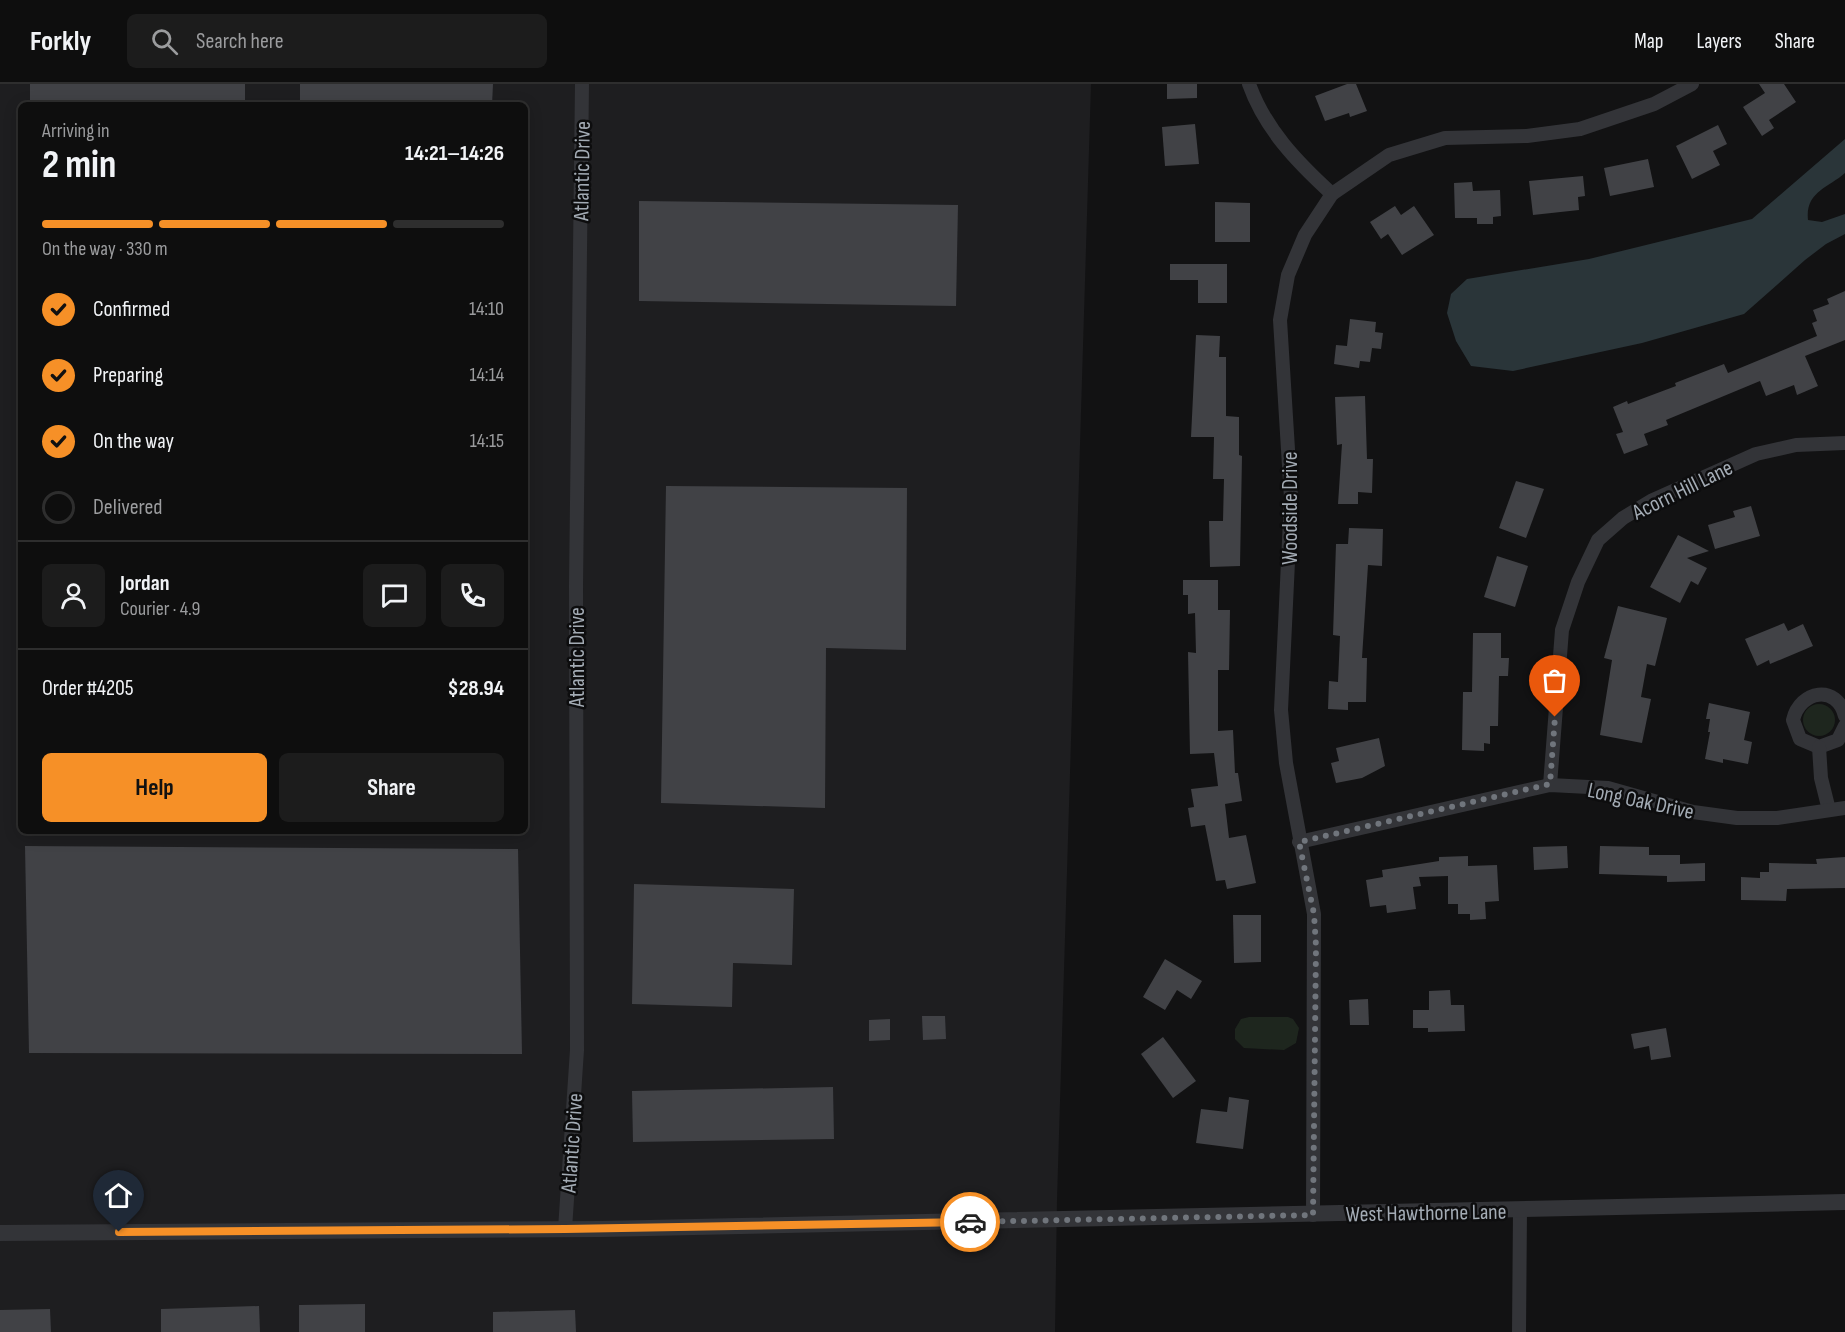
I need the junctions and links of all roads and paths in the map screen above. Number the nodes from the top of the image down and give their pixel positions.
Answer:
1 (582, 84) edge
2 (1249, 84) edge
3 (1692, 84) edge
4 (1332, 194) junction
5 (1845, 443) edge
6 (1845, 716) edge
7 (1845, 726) edge
8 (1819, 747) junction
9 (1550, 784) junction
10 (1845, 808) edge
11 (1829, 810) junction
12 (1299, 842) junction
13 (1845, 1202) edge
14 (1520, 1210) junction
15 (1313, 1215) junction
16 (565, 1229) junction
17 (0, 1233) edge
18 (1519, 1332) edge

1 - 16 street, Atlantic Drive
2 - 4 street
3 - 4 street, Woodside Drive
4 - 12 street, Woodside Drive
5 - 9 street, Acorn Hill Lane
6 - 8 street
7 - 8 street
8 - 11 street
9 - 11 street, Long Oak Drive
9 - 12 street, Long Oak Drive
10 - 11 street, Long Oak Drive
12 - 15 street, Woodside Drive
13 - 14 street, West Hawthorne Lane
14 - 15 street, West Hawthorne Lane
14 - 18 street
15 - 16 street, West Hawthorne Lane
16 - 17 street, West Hawthorne Lane

